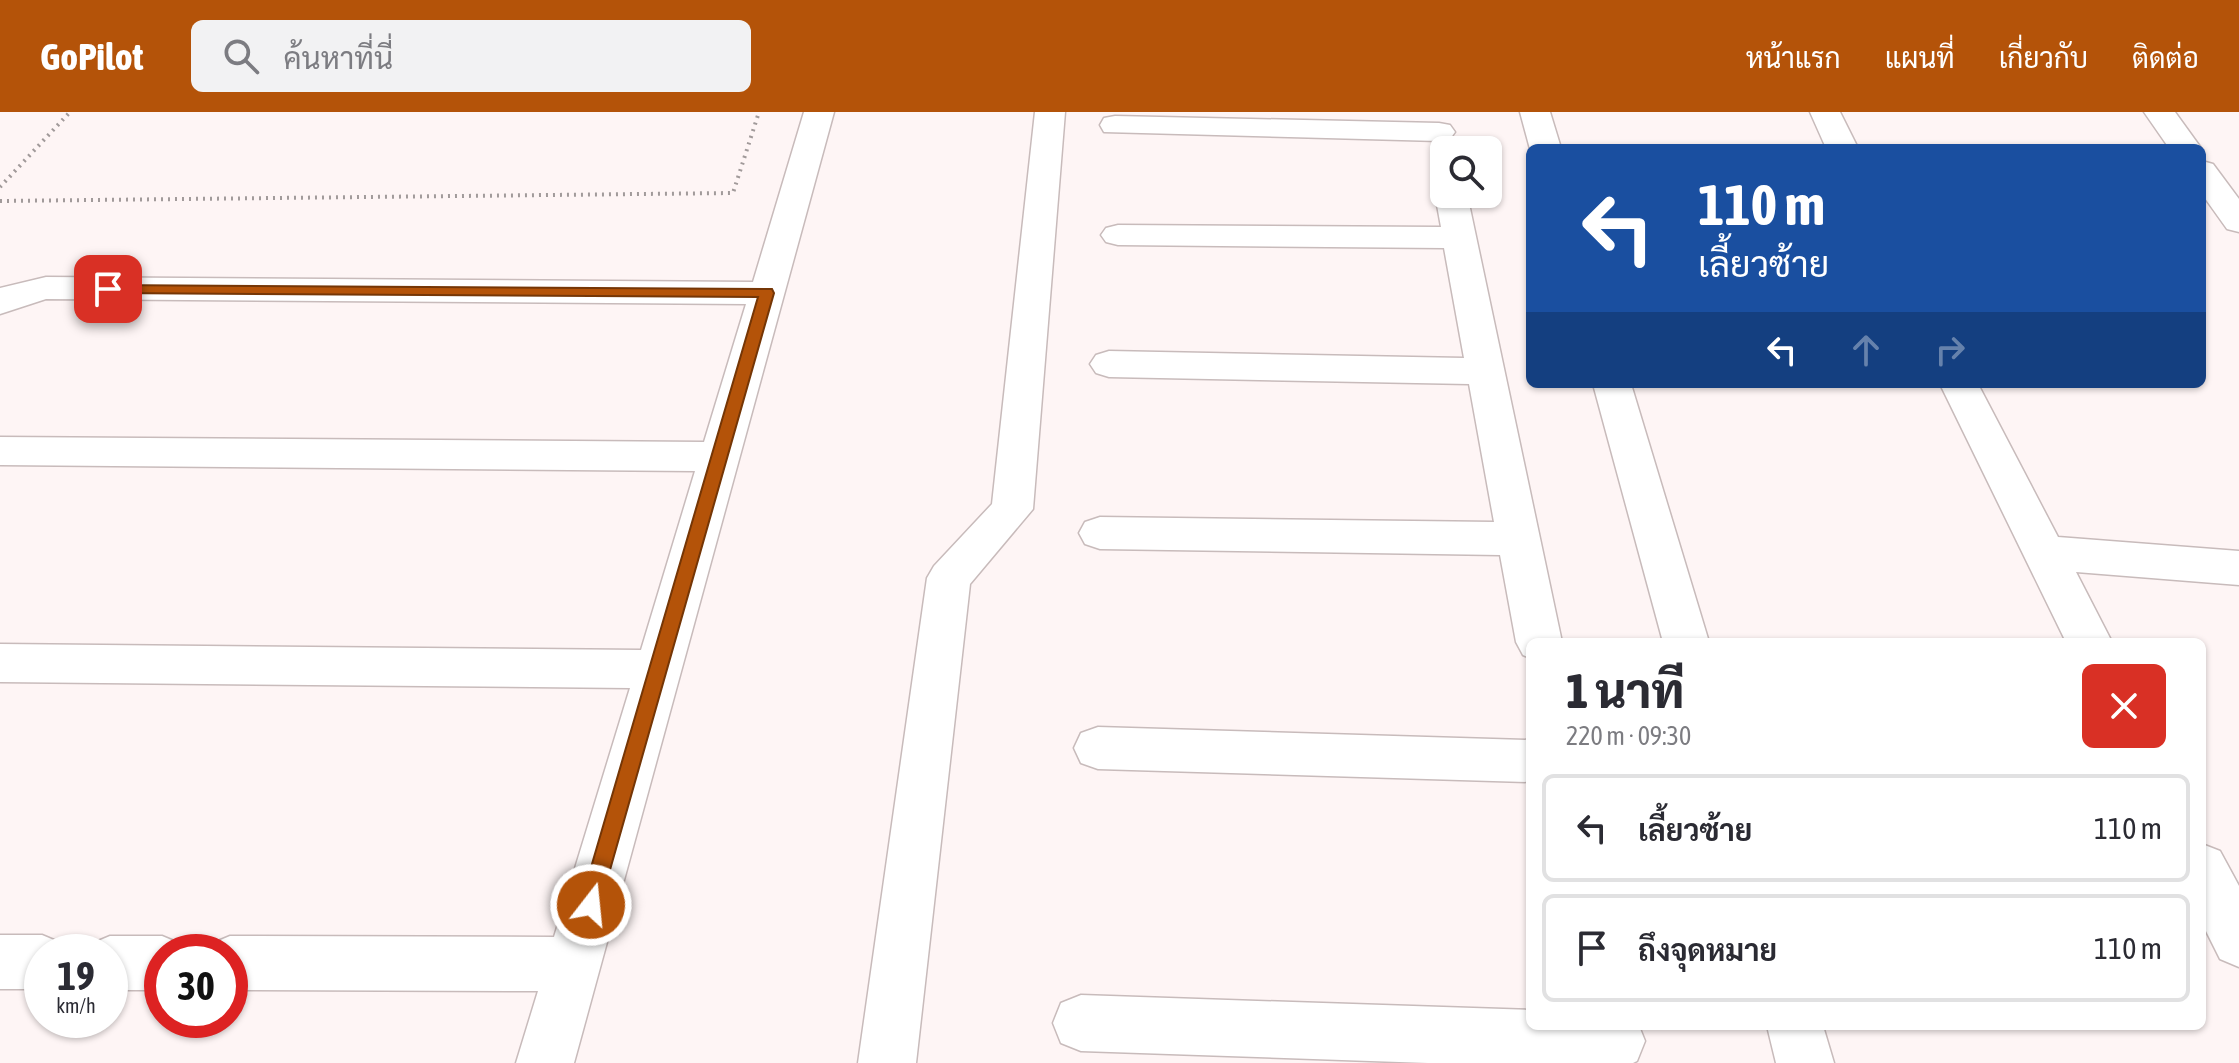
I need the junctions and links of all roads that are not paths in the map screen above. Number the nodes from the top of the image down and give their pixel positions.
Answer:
1 (819, 112) edge
2 (1050, 112) edge
3 (1535, 112) edge
4 (1825, 112) edge
5 (2159, 112) edge
6 (1115, 125) dead end
7 (1440, 134) edge
8 (1544, 144) edge
9 (1840, 144) edge
10 (2182, 144) edge
11 (2206, 177) edge
12 (1454, 208) edge
13 (2239, 222) edge
14 (1118, 235) dead end
15 (1459, 238) junction
16 (767, 293) junction
17 (0, 302) edge
18 (1109, 364) dead end
19 (1485, 371) junction
20 (1613, 388) edge
21 (1961, 388) edge
22 (0, 451) edge
23 (720, 457) junction
24 (1100, 533) dead end
25 (1518, 539) junction
26 (2044, 553) junction
27 (2239, 568) edge
28 (1538, 638) edge
29 (1685, 638) edge
30 (2087, 638) edge
31 (0, 663) edge
32 (658, 669) junction
33 (1098, 748) dead end
34 (1526, 761) edge
35 (2206, 876) edge
36 (2239, 941) edge
37 (0, 962) edge
38 (24, 962) edge
39 (248, 963) edge
40 (574, 964) junction
41 (1081, 1023) dead end
42 (1796, 1030) edge
43 (1618, 1043) edge
44 (545, 1063) edge
45 (887, 1063) edge
46 (1805, 1063) edge

1 - 16 street
2 - 45 street
3 - 8 street
4 - 9 street
5 - 10 street
6 - 7 street
11 - 13 street
12 - 15 street
14 - 15 street
15 - 19 street
16 - 17 street
16 - 23 street
18 - 19 street
19 - 25 street
20 - 29 street
21 - 26 street
22 - 23 street
23 - 32 street
24 - 25 street
25 - 28 street
26 - 27 street
26 - 30 street
31 - 32 street
32 - 40 street
33 - 34 street
35 - 36 street
37 - 38 street
39 - 40 street
40 - 44 street
41 - 43 street
42 - 46 street

